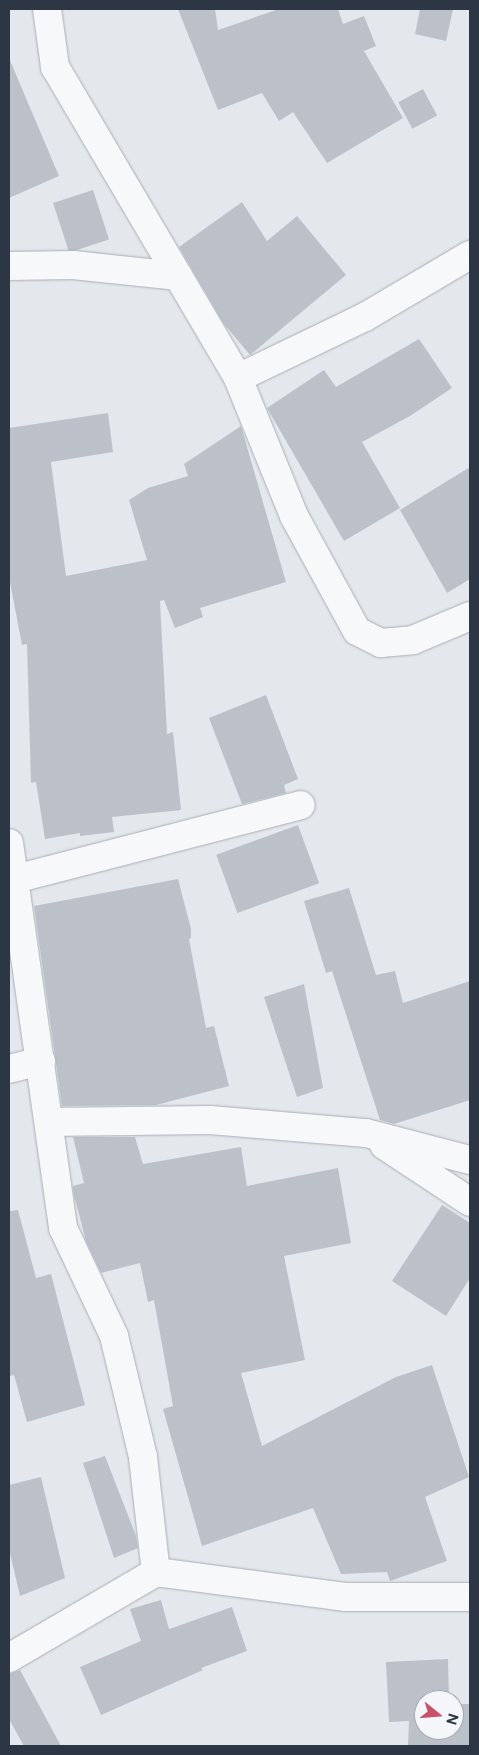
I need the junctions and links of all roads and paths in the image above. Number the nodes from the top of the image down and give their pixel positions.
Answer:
1 (47, 9) edge
2 (470, 255) edge
3 (9, 266) edge
4 (178, 276) junction
5 (238, 378) junction
6 (470, 616) edge
7 (300, 806) dead end
8 (9, 843) edge
9 (15, 879) junction
10 (41, 1061) junction
11 (9, 1068) edge
12 (49, 1122) junction
13 (366, 1133) junction
14 (470, 1160) edge
15 (470, 1202) edge
16 (156, 1572) junction
17 (470, 1597) edge
18 (9, 1658) edge

1 - 4 street
2 - 5 street
3 - 4 street
4 - 5 street
5 - 6 street
7 - 9 street
8 - 9 street
9 - 10 street
10 - 11 street
10 - 12 street
12 - 13 street
12 - 16 street
13 - 14 street
13 - 15 street
16 - 17 street
16 - 18 street

